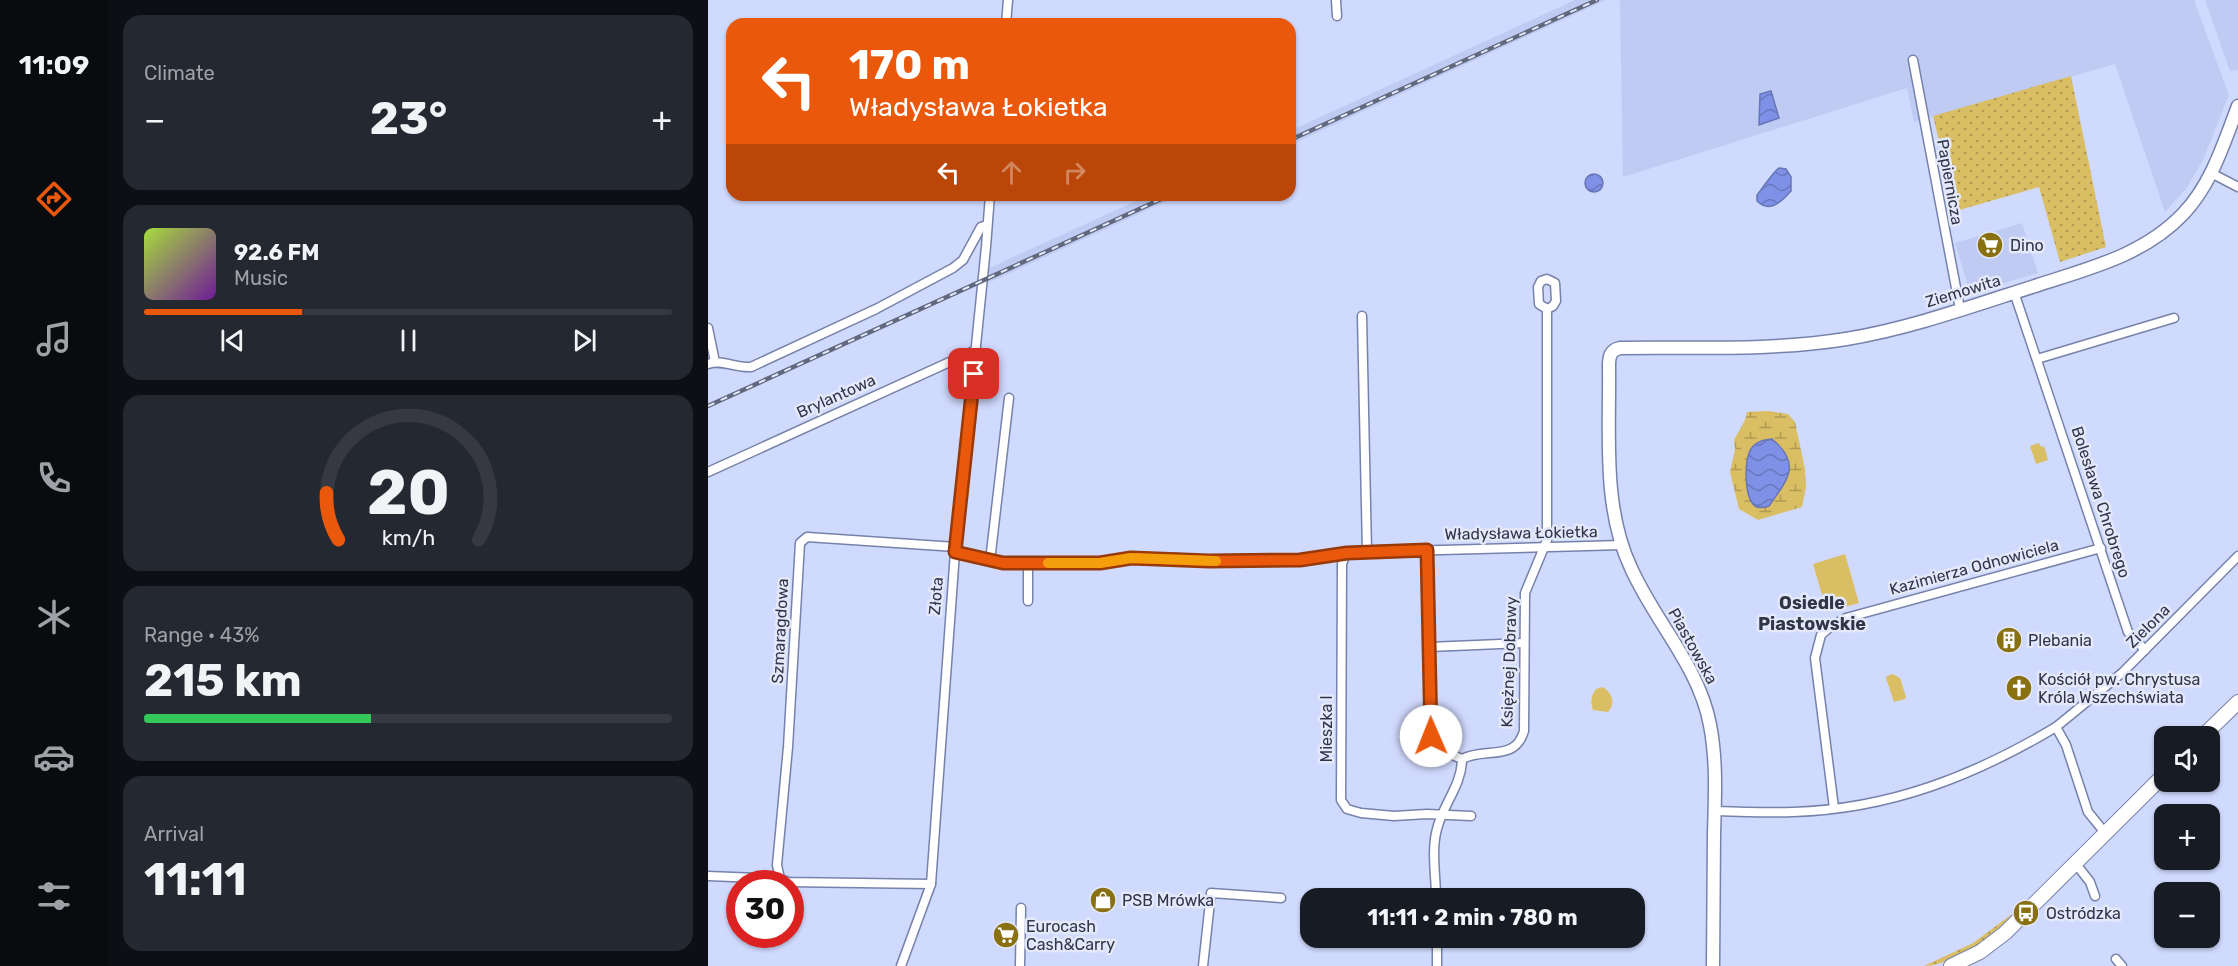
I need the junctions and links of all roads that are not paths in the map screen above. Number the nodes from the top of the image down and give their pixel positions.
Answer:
1 (1008, 0) edge
2 (1336, 0) edge
3 (1338, 16) dead end
4 (1006, 18) edge
5 (1913, 60) dead end
6 (2238, 106) edge
7 (2211, 173) junction
8 (2238, 187) edge
9 (989, 201) edge
10 (987, 225) junction
11 (2014, 292) junction
12 (1547, 309) dead end
13 (1960, 309) junction
14 (1362, 316) dead end
15 (2174, 318) dead end
16 (708, 328) edge
17 (976, 350) junction
18 (1613, 350) joint
19 (2037, 359) junction
20 (711, 363) edge
21 (1009, 398) dead end
22 (708, 472) edge
23 (1622, 545) junction
24 (1545, 547) junction
25 (2101, 548) junction
26 (955, 549) junction
27 (1427, 550) junction
28 (1367, 552) junction
29 (1347, 553) junction
30 (2238, 556) edge
31 (990, 561) junction
32 (1029, 563) junction
33 (1028, 601) dead end
34 (1524, 643) junction
35 (1429, 647) junction
36 (2145, 650) junction
37 (2238, 702) edge
38 (2213, 726) edge
39 (2056, 727) junction
40 (1462, 759) junction
41 (2154, 785) edge
42 (1834, 808) junction
43 (1715, 811) junction
44 (1441, 814) junction
45 (1472, 816) dead end
46 (2106, 834) junction
47 (2076, 864) junction
48 (778, 870) edge
49 (708, 876) edge
50 (726, 877) edge
51 (804, 882) edge
52 (931, 884) junction
53 (1436, 888) edge
54 (2095, 896) dead end
55 (1281, 898) dead end
56 (1021, 908) dead end
57 (1437, 948) edge
58 (901, 966) edge
59 (1020, 966) edge
60 (1203, 966) edge
61 (1437, 966) edge
62 (1713, 966) edge
63 (1951, 966) edge

1 - 4 street
2 - 3 street
5 - 13 street, Papiernicza
6 - 7 street, Ziemowita
7 - 8 street
7 - 11 street, Ziemowita
9 - 10 street, Złota
10 - 17 street, Złota
10 - 20 street
11 - 13 street, Ziemowita
11 - 19 street, Bolesława Chrobrego
12 - 24 street, Księżnej Dobrawy
13 - 18 street, Ziemowita
14 - 28 street
15 - 19 street
16 - 20 street
17 - 22 street, Brylantowa
17 - 26 street, Złota
18 - 23 street, Piastowska
19 - 25 street, Bolesława Chrobrego
21 - 31 street
23 - 24 street, Władysława Łokietka
23 - 43 street, Piastowska
24 - 27 street, Władysława Łokietka
24 - 34 street, Księżnej Dobrawy
25 - 36 street, Bolesława Chrobrego
25 - 42 street, Kazimierza Odnowiciela
26 - 31 street, Władysława Łokietka
26 - 48 street, Szmaragdowa
26 - 52 street, Złota
27 - 28 street, Władysława Łokietka
27 - 35 street
28 - 29 street, Władysława Łokietka
29 - 32 street, Władysława Łokietka
29 - 44 street, Mieszka I
30 - 36 street, Zielona
31 - 32 street, Władysława Łokietka
32 - 33 street
34 - 35 street
34 - 40 street, Księżnej Dobrawy
35 - 40 street
36 - 39 street, Zielona
37 - 38 main road
39 - 42 street, Zielona
39 - 46 street
40 - 44 street
41 - 46 main road
42 - 43 street, Zielona
43 - 62 street, Piastowska
44 - 45 street
44 - 53 street
46 - 47 main road
47 - 54 street
47 - 63 main road
49 - 50 street
51 - 52 street
52 - 58 street, Złota
55 - 60 street
56 - 59 street
57 - 61 street

